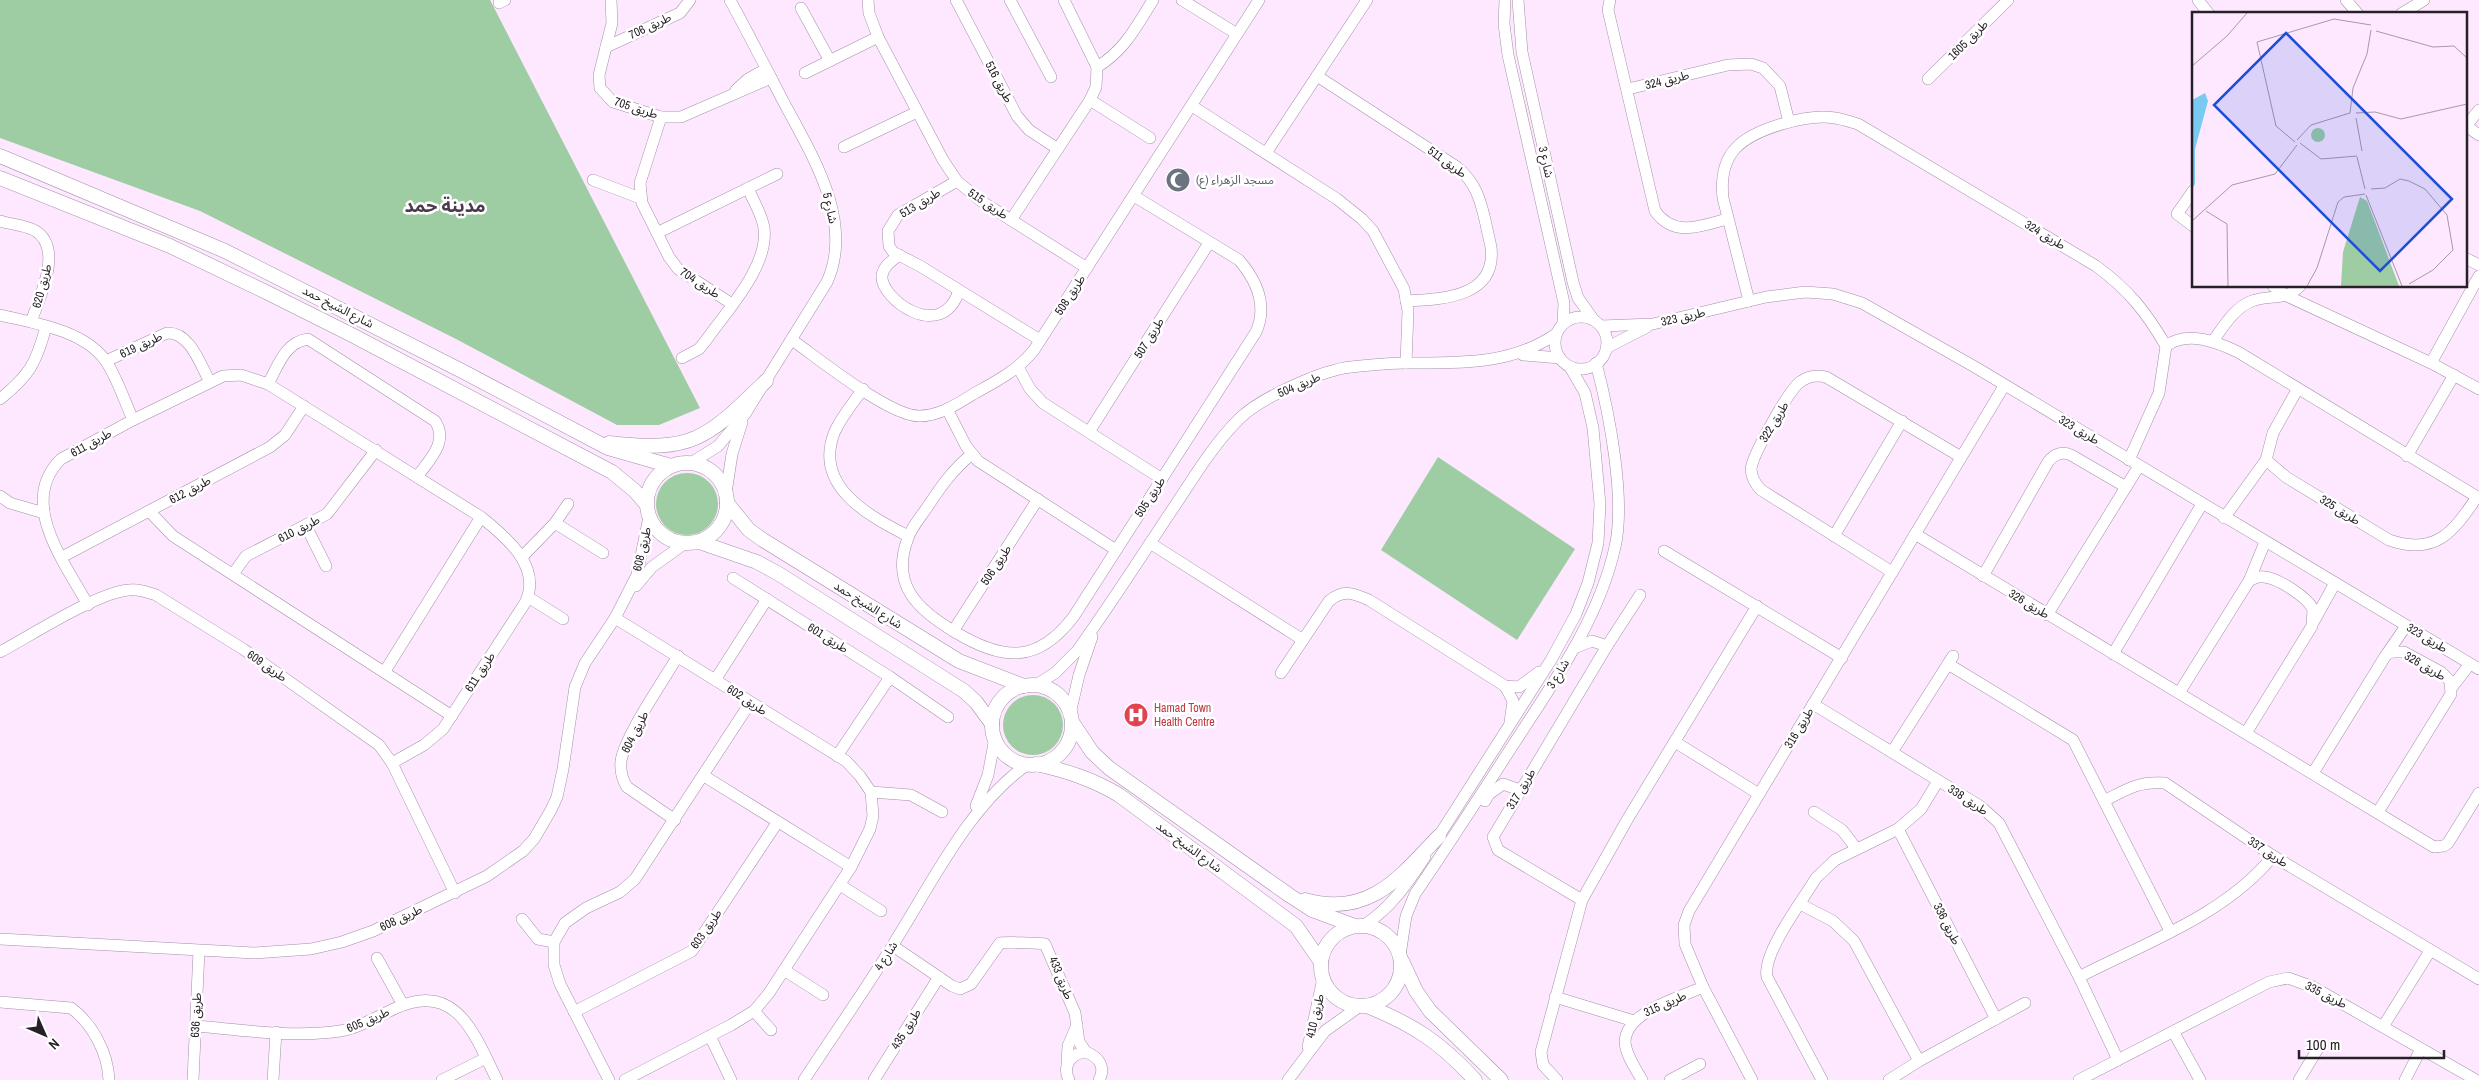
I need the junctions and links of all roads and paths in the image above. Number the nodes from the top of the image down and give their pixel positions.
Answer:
1 (611, 0) edge
2 (690, 0) edge
3 (730, 0) edge
4 (868, 0) edge
5 (956, 0) edge
6 (1010, 0) edge
7 (1064, 0) edge
8 (1153, 0) edge
9 (1182, 0) edge
10 (1259, 0) edge
11 (1367, 0) edge
12 (1505, 0) edge
13 (1518, 0) edge
14 (1610, 0) edge
15 (2008, 0) edge
16 (2198, 0) edge
17 (2346, 0) edge
18 (2424, 0) edge
19 (800, 8) dead end
20 (2207, 12) edge
21 (2356, 12) edge
22 (2404, 12) edge
23 (1237, 34) junction
24 (878, 37) junction
25 (606, 47) junction
26 (830, 61) junction
27 (1097, 67) junction
28 (769, 74) junction
29 (806, 74) dead end
30 (1317, 76) junction
31 (1050, 77) dead end
32 (1928, 80) dead end
33 (1628, 90) junction
34 (1090, 100) junction
35 (1192, 106) junction
36 (2479, 110) edge
37 (917, 112) junction
38 (661, 117) junction
39 (1789, 122) junction
40 (2466, 125) edge
41 (2479, 135) edge
42 (1150, 138) dead end
43 (844, 147) dead end
44 (1058, 149) junction
45 (1266, 153) junction
46 (0, 156) edge
47 (777, 174) dead end
48 (0, 178) edge
49 (592, 180) dead end
50 (958, 181) junction
51 (748, 188) junction
52 (2192, 192) edge
53 (1134, 196) junction
54 (640, 198) junction
55 (1727, 219) junction
56 (1012, 220) junction
57 (0, 222) edge
58 (2192, 225) edge
59 (657, 233) junction
60 (1209, 243) junction
61 (900, 255) junction
62 (2466, 258) edge
63 (2479, 265) edge
64 (1087, 268) junction
65 (2479, 276) edge
66 (2276, 288) edge
67 (2297, 288) edge
68 (959, 291) junction
69 (2287, 296) junction
70 (1406, 301) junction
71 (1749, 301) junction
72 (732, 304) junction
73 (0, 315) edge
74 (31, 322) junction
75 (1597, 322) junction
76 (1563, 324) junction
77 (1653, 324) junction
78 (46, 327) junction
79 (1556, 334) junction
80 (792, 340) junction
81 (1040, 340) junction
82 (2213, 341) junction
83 (2166, 346) junction
84 (1606, 348) junction
85 (1516, 355) junction
86 (682, 358) dead end
87 (1560, 358) junction
88 (106, 361) junction
89 (1406, 363) junction
90 (2432, 363) junction
91 (1596, 364) junction
92 (1570, 366) junction
93 (1018, 367) junction
94 (2454, 375) junction
95 (766, 381) junction
96 (210, 382) junction
97 (268, 384) junction
98 (2004, 386) junction
99 (2479, 389) edge
100 (863, 390) junction
101 (2298, 390) junction
102 (0, 399) edge
103 (304, 406) junction
104 (947, 409) junction
105 (745, 414) junction
106 (133, 420) junction
107 (1902, 420) junction
108 (1089, 432) junction
109 (591, 441) junction
110 (376, 450) junction
111 (972, 454) junction
112 (2407, 456) junction
113 (1961, 457) junction
114 (2266, 460) junction
115 (691, 463) junction
116 (2134, 463) junction
117 (671, 466) junction
118 (417, 477) junction
119 (1162, 478) junction
120 (2126, 487) junction
121 (0, 496) edge
122 (727, 498) junction
123 (2478, 498) edge
124 (1038, 499) junction
125 (568, 504) dead end
126 (2202, 504) junction
127 (647, 510) junction
128 (150, 512) junction
129 (44, 513) junction
130 (481, 517) junction
131 (2224, 518) junction
132 (555, 523) junction
133 (306, 526) junction
134 (1915, 534) junction
135 (908, 536) junction
136 (1834, 536) junction
137 (699, 542) junction
138 (2265, 542) junction
139 (1150, 543) junction
140 (684, 544) junction
141 (1116, 550) junction
142 (1664, 551) dead end
143 (603, 553) dead end
144 (62, 557) junction
145 (522, 557) junction
146 (326, 566) dead end
147 (1892, 572) junction
148 (233, 574) junction
149 (1982, 576) junction
150 (733, 578) dead end
151 (2249, 581) junction
152 (2335, 583) junction
153 (1640, 595) dead end
154 (528, 597) junction
155 (767, 599) junction
156 (88, 605) junction
157 (1757, 606) junction
158 (618, 613) junction
159 (2047, 615) junction
160 (563, 619) dead end
161 (1588, 620) junction
162 (2314, 621) junction
163 (1098, 622) junction
164 (2406, 626) junction
165 (953, 631) junction
166 (1303, 640) junction
167 (1607, 646) junction
168 (1574, 648) junction
169 (0, 652) edge
170 (2113, 654) junction
171 (2386, 655) junction
172 (678, 656) junction
173 (1842, 658) junction
174 (1550, 660) junction
175 (2474, 666) edge
176 (385, 672) junction
177 (1281, 672) dead end
178 (890, 677) junction
179 (715, 680) junction
180 (1030, 686) junction
181 (1505, 686) junction
182 (2452, 687) junction
183 (2179, 693) junction
184 (750, 703) junction
185 (1813, 704) junction
186 (452, 716) junction
187 (948, 718) dead end
188 (1071, 718) junction
189 (992, 724) junction
190 (1509, 725) junction
191 (2246, 733) junction
192 (995, 738) junction
193 (1675, 742) junction
194 (1892, 752) junction
195 (837, 756) junction
196 (392, 763) junction
197 (1032, 764) junction
198 (2313, 773) junction
199 (704, 776) junction
200 (1938, 781) junction
201 (1520, 790) junction
202 (871, 792) junction
203 (2479, 793) edge
204 (1759, 794) junction
205 (2104, 801) junction
206 (942, 812) dead end
207 (1814, 812) dead end
208 (2378, 812) junction
209 (675, 820) junction
210 (777, 823) junction
211 (1898, 829) junction
212 (965, 831) junction
213 (1439, 836) junction
214 (1856, 848) junction
215 (1444, 850) junction
216 (2273, 856) junction
217 (851, 867) junction
218 (840, 885) junction
219 (455, 893) junction
220 (1289, 895) junction
221 (1582, 900) junction
222 (1800, 904) junction
223 (881, 911) dead end
224 (522, 919) dead end
225 (1359, 926) junction
226 (2170, 931) junction
227 (0, 940) edge
228 (554, 942) junction
229 (893, 946) junction
230 (199, 951) junction
231 (2430, 951) junction
232 (377, 958) dead end
233 (1401, 958) junction
234 (1321, 962) junction
235 (784, 970) junction
236 (939, 977) junction
237 (2079, 977) junction
238 (1323, 978) junction
239 (2479, 980) edge
240 (1703, 987) junction
241 (823, 995) dead end
242 (1555, 997) junction
243 (0, 1002) edge
244 (2025, 1003) dead end
245 (404, 1005) junction
246 (1364, 1006) junction
247 (754, 1011) junction
248 (574, 1012) junction
249 (1996, 1019) junction
250 (1634, 1021) junction
251 (1078, 1023) junction
252 (196, 1026) junction
253 (2384, 1026) junction
254 (771, 1030) dead end
255 (276, 1032) junction
256 (2174, 1033) junction
257 (710, 1036) junction
258 (2319, 1046) dead end
259 (2422, 1049) junction
260 (1086, 1052) junction
261 (1306, 1053) junction
262 (486, 1058) junction
263 (1919, 1060) junction
264 (2118, 1060) junction
265 (1067, 1064) junction
266 (1700, 1064) dead end
267 (109, 1080) edge
268 (193, 1080) edge
269 (273, 1080) edge
270 (442, 1080) edge
271 (497, 1080) edge
272 (609, 1080) edge
273 (625, 1080) edge
274 (730, 1080) edge
275 (804, 1080) edge
276 (874, 1080) edge
277 (1069, 1080) edge
278 (1100, 1080) edge
279 (1288, 1080) edge
280 (1475, 1080) edge
281 (1501, 1080) edge
282 (1557, 1080) edge
283 (1642, 1080) edge
284 (1670, 1080) edge
285 (1752, 1080) edge
286 (1822, 1080) edge
287 (1889, 1080) edge
288 (2079, 1080) edge
289 (2200, 1080) edge
290 (2299, 1080) edge
291 (2405, 1080) edge
292 (2476, 1080) edge

1 - 25 street, طريق 705
2 - 25 street, طريق 706
3 - 28 street, شارع 5
4 - 24 street, طريق 515
5 - 44 street, طريق 516
6 - 31 street
7 - 27 street
8 - 27 street
9 - 23 street
10 - 23 street, طريق 508
11 - 30 street
12 - 76 street, شارع 3
13 - 75 street, شارع 3
14 - 33 street
15 - 32 street, طريق 1605
16 - 20 street
17 - 21 street
18 - 22 street
19 - 26 street
23 - 35 street, طريق 508
24 - 26 street
24 - 37 street, طريق 515
25 - 38 street, طريق 705
26 - 29 street
27 - 34 street
28 - 38 street, طريق 705
28 - 80 street, شارع 5
30 - 45 street
30 - 70 street, طريق 511
33 - 39 street, طريق 324
33 - 55 street
34 - 42 street
34 - 44 street
35 - 45 street
35 - 53 street, طريق 508
36 - 40 street
37 - 43 street
37 - 50 street, طريق 515
38 - 54 street
39 - 55 street, طريق 324
39 - 83 street, طريق 324
40 - 41 street
44 - 56 street
45 - 70 street
46 - 109 main road, شارع الشيخ حمد
47 - 51 street
48 - 127 main road, شارع الشيخ حمد
49 - 54 street
50 - 56 street, طريق 515
50 - 61 street, طريق 513
51 - 59 street
51 - 72 street, طريق 704
52 - 58 street
53 - 60 street, طريق 505
53 - 64 street, طريق 508
54 - 59 street, طريق 704
55 - 71 street, طريق 324
56 - 64 street, طريق 515
57 - 74 street, طريق 620
59 - 72 street, طريق 704
60 - 108 street, طريق 507
60 - 119 street, طريق 505
61 - 68 street, طريق 513
61 - 68 street
62 - 63 street
64 - 81 street, طريق 508
65 - 90 street
66 - 69 street
67 - 69 street
68 - 81 street, طريق 513
69 - 82 street
69 - 90 street
70 - 89 street
71 - 77 street, طريق 323
71 - 98 street, طريق 323
72 - 86 street, طريق 704
73 - 74 street, طريق 619
74 - 78 street, طريق 619
75 - 76 street
75 - 77 street, طريق 323
75 - 84 street
76 - 79 street
77 - 84 street, طريق 323
78 - 88 street, طريق 619
78 - 102 street
79 - 85 street, طريق 504
79 - 87 street
80 - 95 street, شارع 5
80 - 100 street, طريق 508
81 - 93 street, طريق 508
82 - 83 street, طريق 325
82 - 101 street, طريق 325
83 - 116 street
84 - 91 street
85 - 87 street, طريق 504
85 - 89 street, طريق 504
87 - 92 street
88 - 96 street, طريق 619
88 - 106 street, طريق 619
89 - 139 street, طريق 504
90 - 94 street
91 - 92 street
91 - 161 street, شارع 3
92 - 174 street, شارع 3
93 - 104 street, طريق 508
93 - 108 street
94 - 99 street
94 - 112 street
95 - 105 street, شارع 5
95 - 109 main road
96 - 97 street, طريق 611
96 - 106 street, طريق 611
97 - 103 street, طريق 611
97 - 118 street
98 - 113 street, طريق 316
98 - 116 street, طريق 323
100 - 104 street, طريق 508
100 - 135 street
101 - 112 street, طريق 325
101 - 114 street
103 - 110 street, طريق 611
103 - 128 street, طريق 612
104 - 111 street
105 - 115 street, شارع 5
105 - 122 street, شارع 5
106 - 129 street, طريق 611
107 - 113 street, طريق 322
107 - 136 street
107 - 136 street, طريق 322
108 - 119 street
109 - 117 main road, شارع الشيخ حمد
110 - 118 street, طريق 611
110 - 133 street, طريق 610
111 - 124 street
111 - 135 street, طريق 505
112 - 123 street, طريق 325
113 - 134 street, طريق 316
114 - 123 street, طريق 325
114 - 131 street
115 - 117 main road
115 - 122 main road
116 - 120 street
116 - 126 street, طريق 323
117 - 127 main road
118 - 130 street, طريق 611
119 - 141 street, طريق 505
120 - 149 street
120 - 159 street
121 - 129 street
122 - 137 main road
122 - 180 main road, شارع الشيخ حمد
124 - 141 street
124 - 165 street, طريق 506
125 - 132 street
126 - 131 street, طريق 323
126 - 170 street
127 - 140 main road
127 - 158 street, طريق 608
128 - 144 street, طريق 612
128 - 148 street
129 - 144 street, طريق 611
130 - 145 street, طريق 611
130 - 176 street
131 - 138 street, طريق 323
132 - 143 street
132 - 145 street
133 - 146 street
133 - 148 street, طريق 610
134 - 147 street, طريق 316
134 - 149 street, طريق 326
135 - 165 street, طريق 505
136 - 147 street, طريق 322
137 - 140 main road
137 - 189 main road, شارع الشيخ حمد
138 - 151 street
138 - 152 street, طريق 323
139 - 163 street, طريق 504
139 - 166 street
140 - 158 street, طريق 608
141 - 165 street, طريق 505
142 - 157 street
144 - 156 street, طريق 611
145 - 154 street, طريق 611
147 - 173 street, طريق 316
148 - 176 street
149 - 159 street, طريق 326
150 - 155 street, طريق 601
151 - 162 street
151 - 183 street
152 - 162 street
152 - 164 street, طريق 323
153 - 167 street, طريق 317
154 - 160 street
154 - 186 street, طريق 611
155 - 178 street, طريق 601
155 - 179 street
156 - 169 street, طريق 609
156 - 196 street, طريق 609
157 - 173 street
157 - 193 street
158 - 172 street, طريق 602
158 - 219 street, طريق 608
159 - 170 street, طريق 326
161 - 167 street
161 - 168 street, شارع 3
162 - 191 street
163 - 180 street, طريق 504
163 - 188 street, طريق 504
164 - 171 street
164 - 175 street, طريق 323
166 - 177 street
166 - 181 street
167 - 168 street
167 - 201 street, طريق 317
168 - 215 street, شارع 3
170 - 183 street, طريق 326
171 - 182 street, طريق 326
171 - 198 street, طريق 326
172 - 179 street, طريق 602
172 - 209 street, طريق 604
173 - 185 street, طريق 316
174 - 181 street
174 - 190 street, شارع 3
175 - 182 street
176 - 186 street
178 - 187 street, طريق 601
178 - 195 street
179 - 184 street, طريق 602
180 - 188 main road
180 - 189 main road
181 - 190 street
182 - 208 street, طريق 326
183 - 191 street, طريق 326
184 - 195 street, طريق 602
184 - 199 street
185 - 194 street, طريق 338
185 - 204 street, طريق 316
186 - 196 street, طريق 611
188 - 197 main road
188 - 220 main road, شارع الشيخ حمد
189 - 192 main road
190 - 213 street, شارع 3
191 - 198 street, طريق 326
192 - 197 main road
192 - 212 street, شارع 4
193 - 204 street
193 - 221 street
194 - 200 street, طريق 338
194 - 205 street
195 - 202 street, طريق 602
196 - 219 street, طريق 609
197 - 212 street, شارع 4
197 - 234 main road, شارع الشيخ حمد
198 - 208 street, طريق 326
199 - 209 street
199 - 210 street
200 - 211 street
200 - 237 street, طريق 338
201 - 215 street
201 - 221 street, طريق 317
202 - 206 street
202 - 217 street
203 - 208 street, طريق 326
204 - 240 street, طريق 316
205 - 216 street, طريق 337
205 - 226 street
207 - 214 street
209 - 228 street
210 - 217 street
210 - 248 street, طريق 603
211 - 214 street
211 - 249 street, طريق 336
212 - 229 street, شارع 4
213 - 220 main road
213 - 225 street, شارع 3
214 - 222 street
215 - 233 street, شارع 3
216 - 226 street
216 - 231 street, طريق 337
217 - 218 street
218 - 223 street
218 - 235 street
219 - 230 street, طريق 608
220 - 225 main road, شارع الشيخ حمد
221 - 242 street
222 - 263 street
222 - 286 street
224 - 228 street
225 - 233 main road
225 - 234 main road
226 - 237 street
227 - 230 street, طريق 608
228 - 248 street
229 - 236 street, طريق 433
229 - 275 street, شارع 4
230 - 252 street, طريق 636
231 - 239 street, طريق 337
231 - 253 street
232 - 245 street
233 - 246 main road
233 - 281 main road
234 - 238 main road
235 - 241 street
235 - 247 street
236 - 251 street, طريق 433
236 - 276 street, طريق 435
237 - 264 street, طريق 338
238 - 246 main road
238 - 261 street, طريق 410
240 - 250 street, طريق 315
240 - 285 street, طريق 316
242 - 250 street
242 - 282 street
243 - 267 street
244 - 249 street
245 - 255 street, طريق 605
245 - 262 street, طريق 605
246 - 261 street, طريق 410
246 - 280 main road
247 - 254 street
247 - 257 street
248 - 272 street
249 - 263 street
250 - 283 street, طريق 315
251 - 260 street, طريق 433
251 - 265 street
252 - 255 street, طريق 605
252 - 268 street, طريق 636
253 - 256 street, طريق 335
253 - 259 street, طريق 335
255 - 269 street
256 - 264 street, طريق 335
256 - 289 street
257 - 273 street
257 - 274 street
258 - 290 street
259 - 291 street
259 - 292 street, طريق 335
260 - 265 street
260 - 278 street
261 - 279 street, طريق 410
262 - 270 street
262 - 271 street, طريق 605
263 - 287 street
264 - 288 street, طريق 335
265 - 277 street
266 - 284 street

